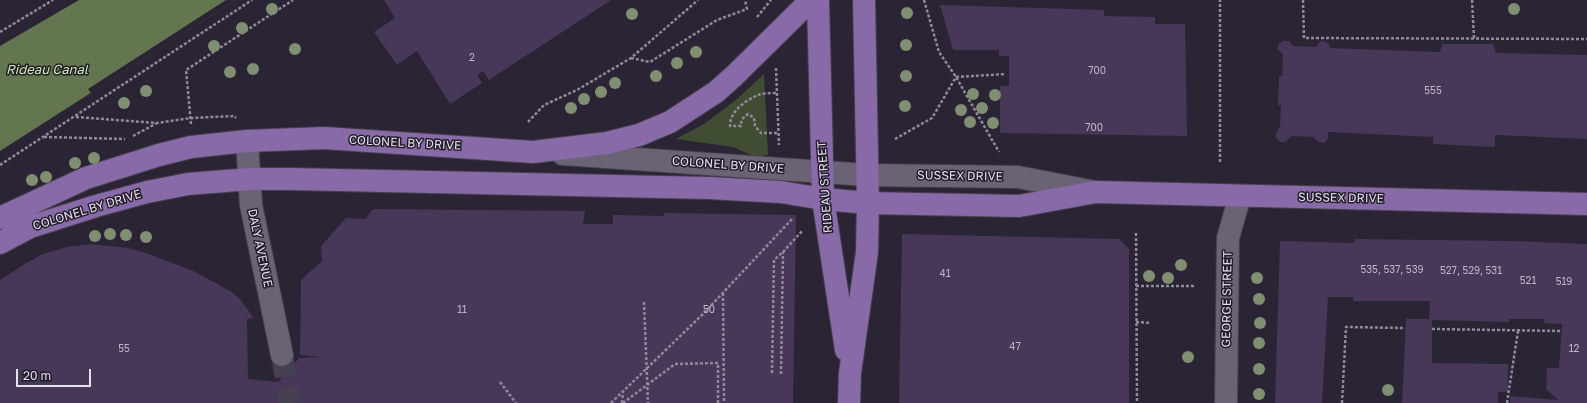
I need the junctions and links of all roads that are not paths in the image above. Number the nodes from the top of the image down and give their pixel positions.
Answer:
1 (811, 0) edge
2 (818, 0) edge
3 (864, 0) edge
4 (247, 141) junction
5 (533, 152) junction
6 (822, 171) junction
7 (867, 175) junction
8 (250, 179) junction
9 (1096, 192) junction
10 (1240, 196) junction
11 (823, 199) junction
12 (868, 203) junction
13 (1587, 204) edge
14 (0, 218) edge
15 (0, 243) edge
16 (282, 355) tunnel mouth
17 (850, 373) junction
18 (849, 403) edge
19 (1226, 403) edge

1 - 5 main road
2 - 6 main road, RIDEAU STREET
3 - 7 main road, RIDEAU STREET
4 - 5 main road, COLONEL BY DRIVE
4 - 8 street, DALY AVENUE
4 - 14 main road, COLONEL BY DRIVE
5 - 6 street, COLONEL BY DRIVE
6 - 7 street, SUSSEX DRIVE
6 - 11 main road, RIDEAU STREET
7 - 9 street, SUSSEX DRIVE
7 - 12 main road, RIDEAU STREET
8 - 11 main road, COLONEL BY DRIVE
8 - 15 main road, COLONEL BY DRIVE
8 - 16 street, DALY AVENUE
9 - 10 main road, SUSSEX DRIVE
9 - 12 main road, SUSSEX DRIVE
10 - 13 main road, SUSSEX DRIVE
10 - 19 street, GEORGE STREET
11 - 12 main road, SUSSEX DRIVE
11 - 17 main road, RIDEAU STREET
12 - 17 main road, RIDEAU STREET
17 - 18 main road, RIDEAU STREET

